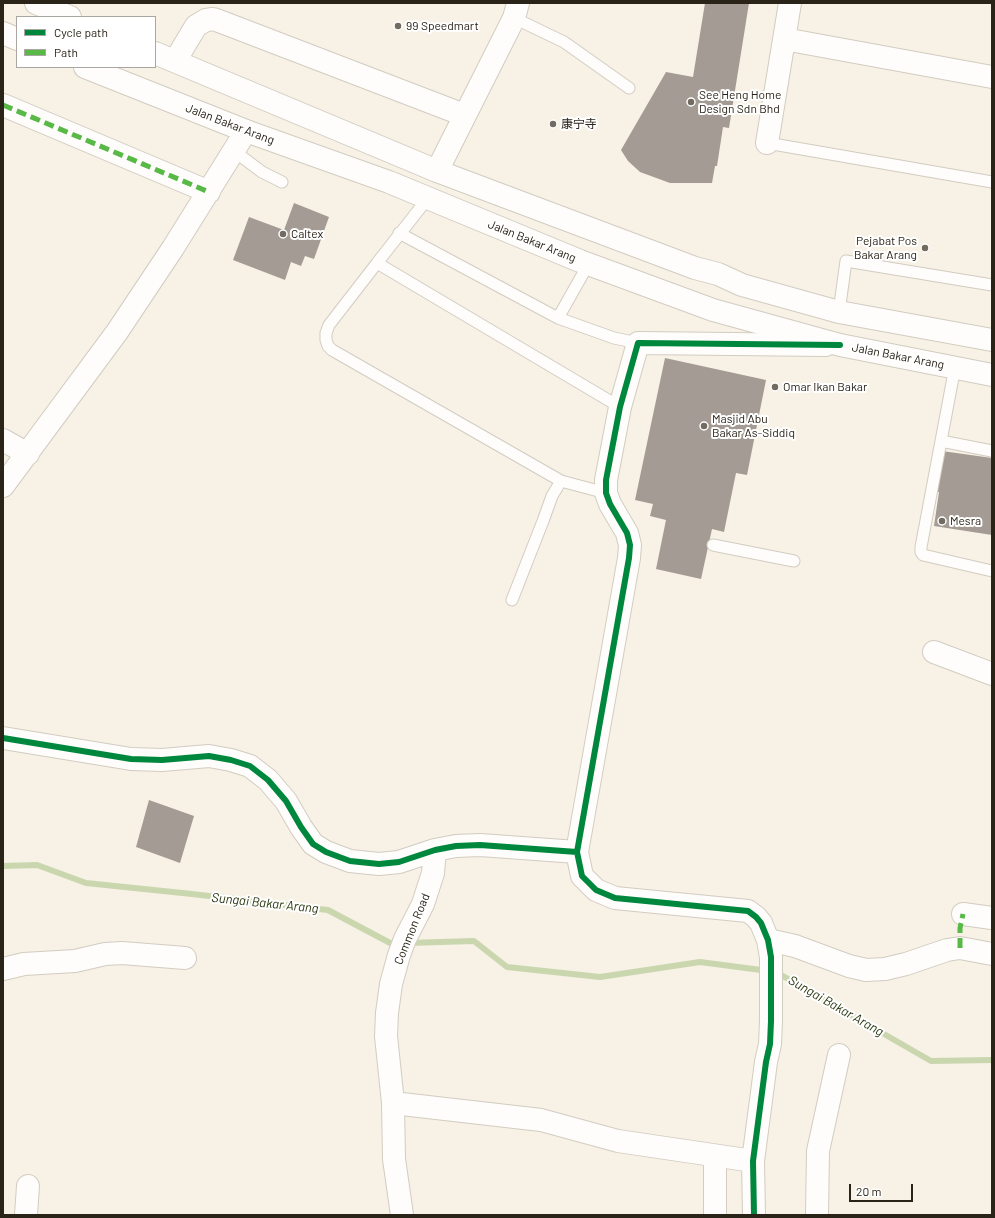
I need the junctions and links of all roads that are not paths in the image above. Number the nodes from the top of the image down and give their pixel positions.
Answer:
1 (36, 3) edge
2 (790, 3) edge
3 (516, 11) edge
4 (68, 16) edge
5 (3, 33) edge
6 (16, 39) edge
7 (784, 39) junction
8 (156, 53) edge
9 (175, 61) junction
10 (88, 68) edge
11 (992, 77) edge
12 (629, 88) dead end
13 (3, 105) edge
14 (464, 115) junction
15 (246, 131) junction
16 (767, 144) joint
17 (234, 151) junction
18 (437, 171) junction
19 (282, 182) dead end
20 (992, 182) edge
21 (209, 192) junction
22 (428, 198) junction
23 (399, 233) junction
24 (377, 263) junction
25 (589, 263) junction
26 (992, 285) edge
27 (839, 312) junction
28 (558, 318) junction
29 (992, 340) edge
30 (638, 343) junction
31 (840, 345) junction
32 (955, 367) junction
33 (992, 375) edge
34 (620, 407) junction
35 (3, 440) edge
36 (941, 441) junction
37 (992, 451) edge
38 (28, 454) junction
39 (561, 481) junction
40 (3, 486) edge
41 (606, 493) junction
42 (713, 545) dead end
43 (794, 561) dead end
44 (992, 571) edge
45 (512, 600) dead end
46 (934, 652) dead end
47 (992, 674) edge
48 (3, 738) edge
49 (434, 850) junction
50 (576, 852) junction
51 (963, 914) dead end
52 (992, 918) edge
53 (769, 949) junction
54 (992, 954) edge
55 (185, 958) dead end
56 (3, 969) edge
57 (839, 1055) dead end
58 (393, 1103) junction
59 (715, 1156) junction
60 (753, 1161) junction
61 (28, 1186) dead end
62 (26, 1215) edge
63 (402, 1215) edge
64 (715, 1215) edge
65 (754, 1215) edge
66 (817, 1215) edge

1 - 4 street
2 - 7 street
3 - 12 lane
3 - 14 street
5 - 6 street
7 - 11 street
7 - 16 street
8 - 9 street
9 - 14 street
9 - 18 street
10 - 15 street, Jalan Bakar Arang
13 - 21 street
14 - 18 street
15 - 17 street
15 - 22 street, Jalan Bakar Arang
16 - 20 lane
17 - 19 lane
17 - 21 street
18 - 27 street
21 - 38 street
22 - 23 lane
22 - 25 street, Jalan Bakar Arang
23 - 24 lane
23 - 28 lane
24 - 34 lane
24 - 39 lane
25 - 28 lane
25 - 31 street, Jalan Bakar Arang
26 - 27 lane
27 - 29 street
28 - 30 lane
30 - 31 street
30 - 34 street
31 - 32 street, Jalan Bakar Arang
32 - 33 street, Jalan Bakar Arang
32 - 36 lane
34 - 41 street
35 - 38 street
36 - 37 lane
36 - 44 lane
38 - 40 street
39 - 41 lane
39 - 45 lane
41 - 50 street
42 - 43 lane
46 - 47 street
48 - 49 street
49 - 50 street
49 - 58 street, Common Road
50 - 53 street
51 - 52 street
53 - 54 street
53 - 60 street
55 - 56 street
57 - 66 street
58 - 59 street
58 - 63 street, Common Road
59 - 60 street
59 - 64 street
60 - 65 street
61 - 62 street

